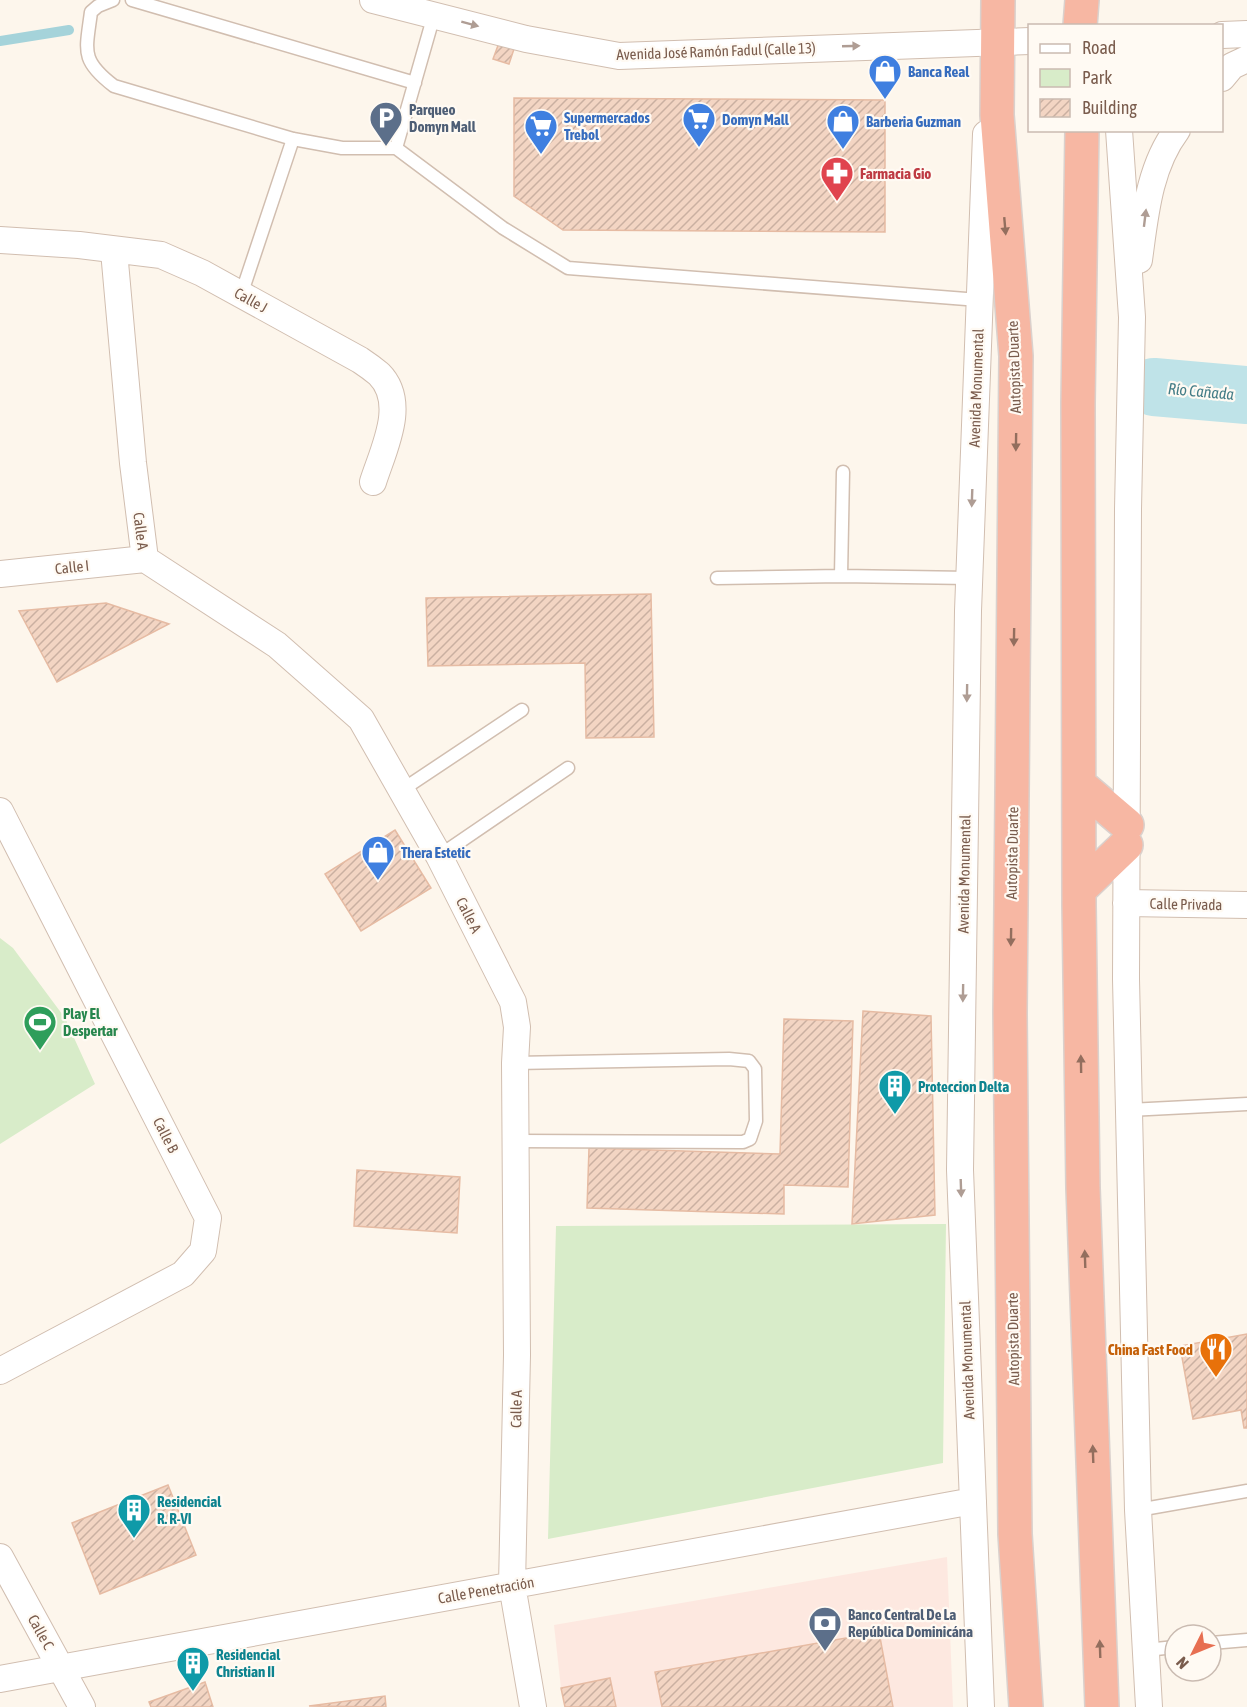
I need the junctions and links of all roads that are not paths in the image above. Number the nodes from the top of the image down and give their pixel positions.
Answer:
1 (112, 0) edge
2 (132, 0) edge
3 (373, 0) edge
4 (998, 0) edge
5 (1082, 0) edge
6 (435, 7) edge
7 (1080, 24) edge
8 (1247, 34) edge
9 (1223, 35) edge
10 (1028, 40) edge
11 (996, 42) junction
12 (1247, 59) edge
13 (1223, 76) edge
14 (415, 83) junction
15 (1082, 132) edge
16 (1119, 132) edge
17 (1176, 132) edge
18 (293, 139) junction
19 (396, 148) junction
20 (0, 240) edge
21 (114, 250) junction
22 (241, 295) junction
23 (979, 300) junction
24 (1132, 317) junction
25 (843, 472) dead end
26 (373, 482) dead end
27 (145, 559) junction
28 (0, 574) edge
29 (841, 576) junction
30 (717, 578) dead end
31 (969, 579) junction
32 (522, 710) dead end
33 (568, 768) dead end
34 (1080, 785) junction
35 (402, 790) junction
36 (0, 811) edge
37 (1127, 835) junction
38 (439, 856) junction
39 (1079, 890) junction
40 (1126, 903) junction
41 (1247, 905) edge
42 (515, 1063) junction
43 (1247, 1104) edge
44 (1129, 1110) junction
45 (517, 1142) junction
46 (0, 1371) edge
47 (1247, 1491) edge
48 (973, 1501) junction
49 (1138, 1510) junction
50 (0, 1557) edge
51 (512, 1585) junction
52 (1247, 1640) edge
53 (1223, 1642) edge
54 (1163, 1648) edge
55 (1146, 1650) junction
56 (60, 1668) junction
57 (0, 1679) edge
58 (82, 1707) edge
59 (533, 1707) edge
60 (981, 1707) edge
61 (1026, 1707) edge
62 (1102, 1707) edge
63 (1149, 1707) edge

1 - 18 lane
2 - 14 lane
3 - 6 street, Avenida José Ramón Fadul (Calle 13)
4 - 11 highway, Autopista Duarte
5 - 7 highway
6 -> 11 street, Avenida José Ramón Fadul (Calle 13)
6 - 14 lane
8 - 9 street
10 - 11 street, Avenida José Ramón Fadul (Calle 13)
11 - 23 street, Avenida Monumental
11 -> 61 highway, Autopista Duarte
12 - 13 street
14 - 19 lane
15 - 34 highway
16 - 24 street
24 -> 17 street
18 - 19 lane
18 - 22 lane
19 - 23 lane
20 - 21 street, Calle J
21 - 22 street, Calle J
21 - 27 street, Calle A
22 - 26 street, Calle J
23 -> 31 street, Avenida Monumental
24 - 37 street
25 - 29 lane
27 - 28 street, Calle I
27 - 35 street, Calle A
29 - 30 lane
29 - 31 lane
31 -> 48 street, Avenida Monumental
32 - 35 lane
33 - 38 lane
34 - 37 highway
34 - 39 highway
35 - 38 street, Calle A
36 - 46 street, Calle B
37 - 39 highway
37 - 40 street
38 - 42 street, Calle A
62 -> 39 highway
40 - 41 street, Calle Privada
40 - 44 street
42 - 45 street, Calle A
42 - 45 lane
43 - 44 lane
44 - 49 street
45 - 51 street, Calle A
47 - 49 lane
48 - 51 street, Calle Penetración
48 - 60 street, Avenida Monumental
49 - 55 street
50 - 56 street, Calle C
51 - 56 street, Calle Penetración
51 - 59 street, Calle A
52 - 53 lane
54 - 55 lane
55 - 63 street
56 - 57 street, Calle Penetración
56 - 58 street, Calle C

